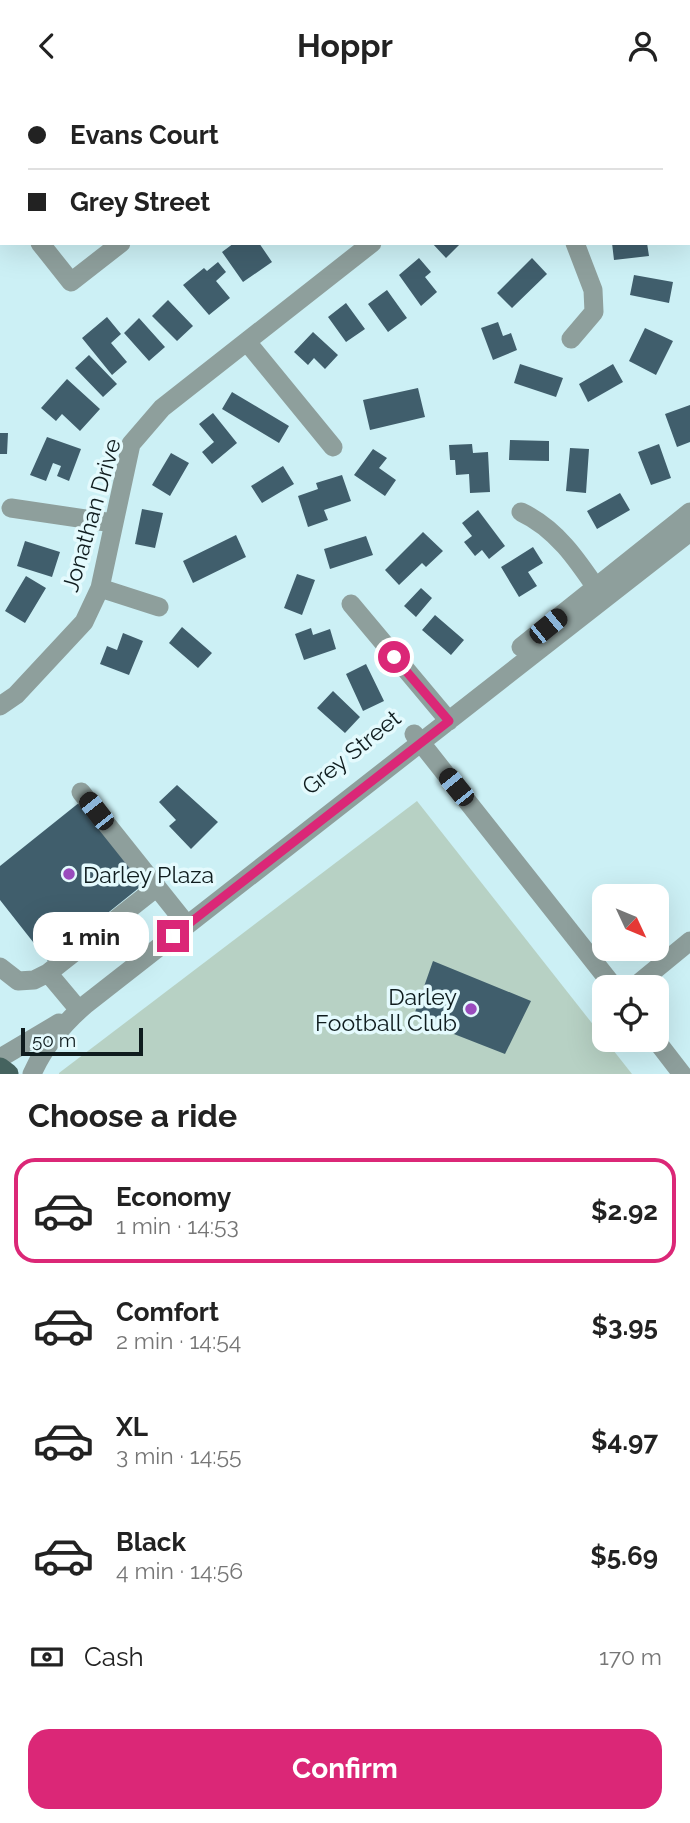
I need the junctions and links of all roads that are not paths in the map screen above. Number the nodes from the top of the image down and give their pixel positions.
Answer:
1 (42, 245) edge
2 (118, 245) edge
3 (369, 245) edge
4 (576, 245) edge
5 (571, 339) dead end
6 (247, 342) junction
7 (332, 447) dead end
8 (11, 508) dead end
9 (521, 512) dead end
10 (690, 512) edge
11 (113, 523) junction
12 (690, 532) edge
13 (100, 588) junction
14 (600, 593) junction
15 (351, 604) dead end
16 (159, 607) dead end
17 (0, 706) edge
18 (445, 716) junction
19 (417, 738) junction
20 (81, 792) dead end
21 (157, 887) junction
22 (185, 923) junction
23 (690, 941) edge
24 (0, 967) edge
25 (48, 973) junction
26 (605, 975) edge
27 (649, 975) edge
28 (79, 1010) junction
29 (665, 1052) edge
30 (0, 1058) edge
31 (0, 1068) edge
32 (8, 1074) edge
33 (32, 1074) edge
34 (682, 1074) edge

1 - 2 street
3 - 6 street, Jonathan Drive
4 - 5 street
6 - 7 street
6 - 11 street, Jonathan Drive
8 - 11 street
9 - 14 street
10 - 14 street, Grey Street
11 - 13 street, Jonathan Drive
12 - 14 street, Grey Street
13 - 16 street
13 - 17 street, Jonathan Drive
14 - 18 street, Grey Street
15 - 18 street
18 - 19 street, Grey Street
19 - 22 street, Grey Street
19 - 26 street
20 - 21 street
21 - 22 street
21 - 25 street
22 - 28 street, Grey Street
23 - 27 street
24 - 25 street
25 - 28 street
28 - 30 street, Grey Street
28 - 33 street, Grey Street
29 - 34 street
31 - 32 main road

